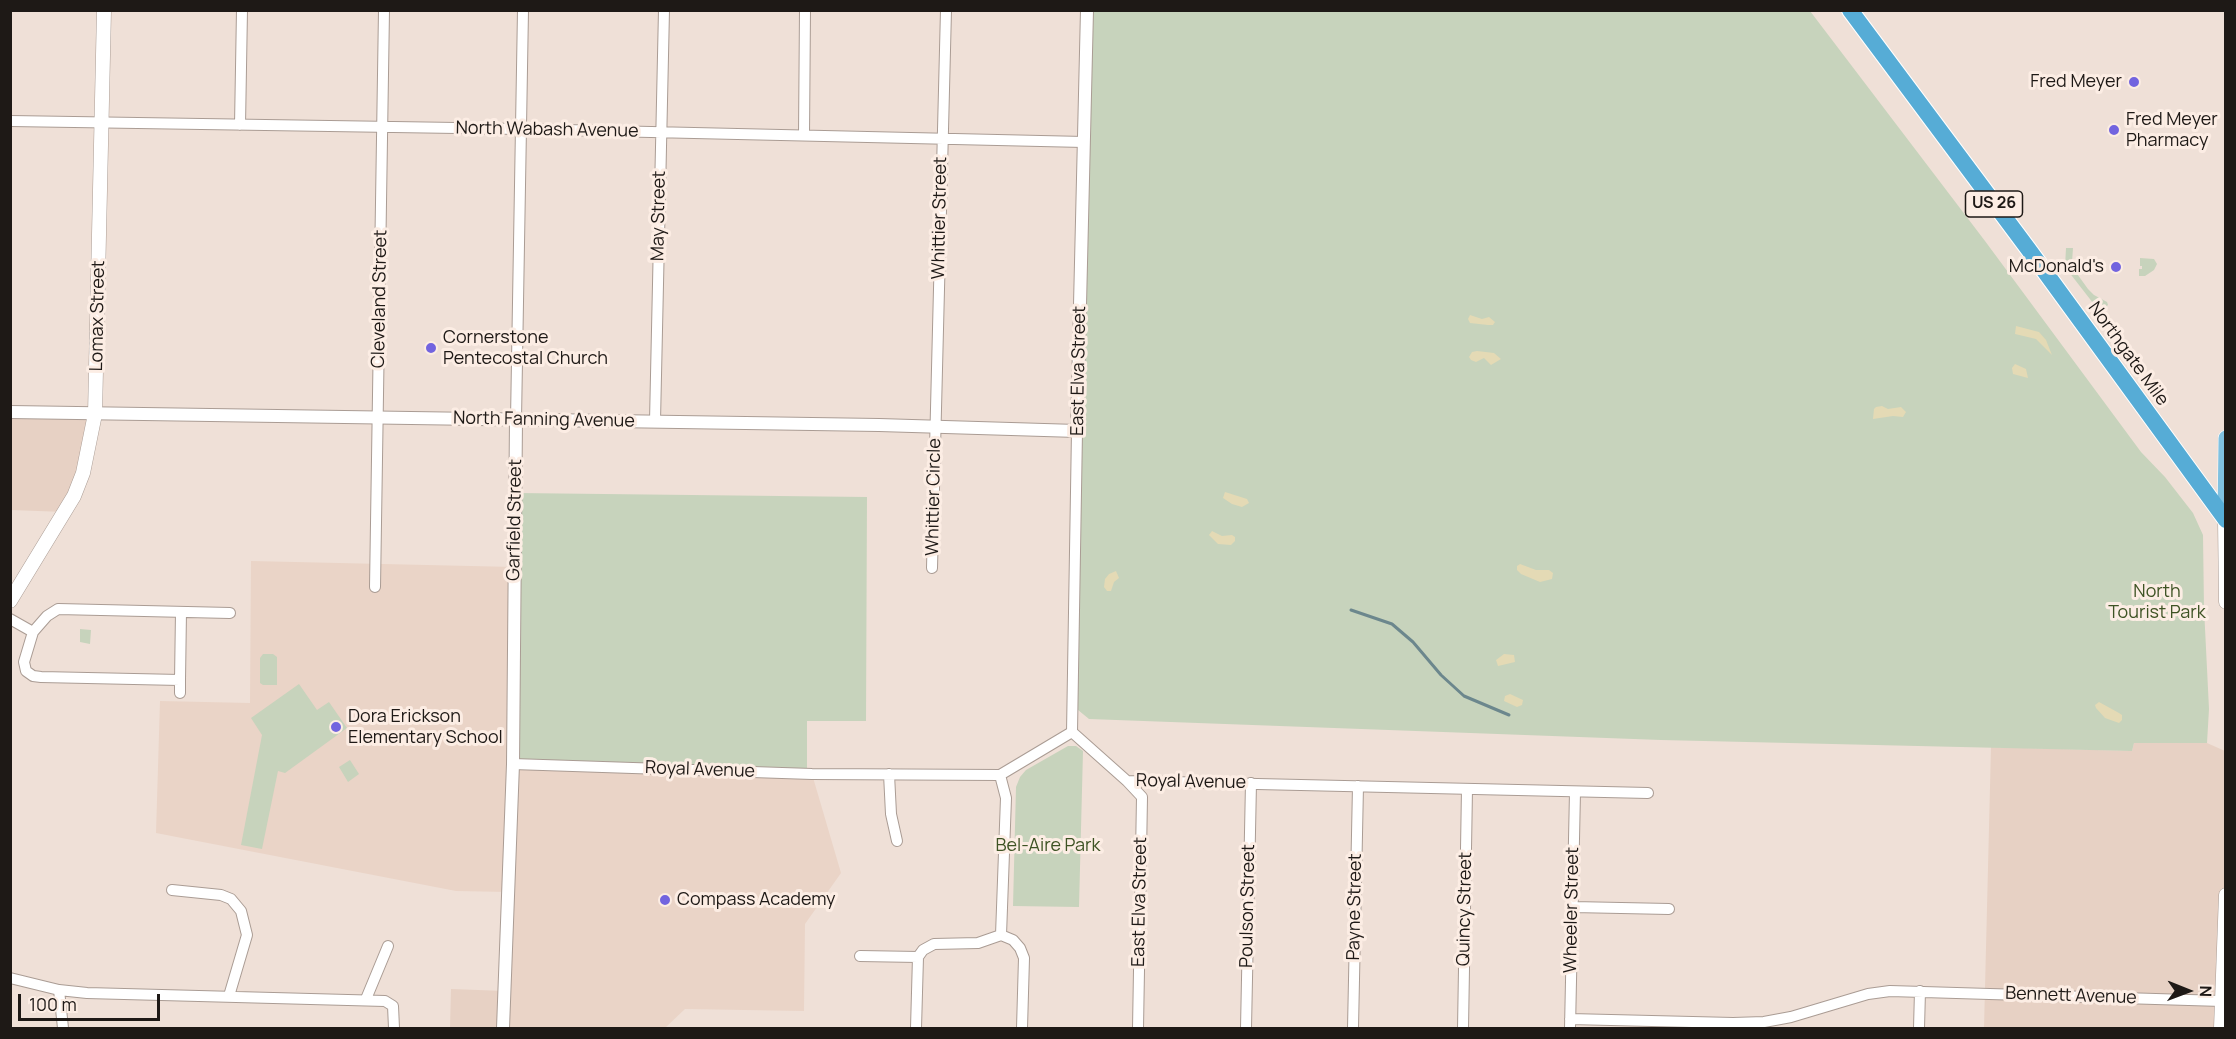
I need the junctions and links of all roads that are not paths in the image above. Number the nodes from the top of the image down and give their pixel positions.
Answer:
1 (104, 10) edge
2 (242, 10) edge
3 (384, 10) edge
4 (524, 10) edge
5 (664, 10) edge
6 (805, 10) edge
7 (946, 10) edge
8 (1087, 10) edge
9 (1850, 10) edge
10 (10, 121) edge
11 (103, 123) junction
12 (240, 125) junction
13 (382, 127) junction
14 (521, 129) junction
15 (661, 132) junction
16 (804, 135) junction
17 (942, 139) junction
18 (1084, 142) junction
19 (10, 412) edge
20 (95, 414) junction
21 (378, 417) junction
22 (516, 419) junction
23 (654, 421) junction
24 (935, 426) junction
25 (1077, 431) junction
26 (2226, 438) edge
27 (2224, 468) edge
28 (2225, 519) edge
29 (932, 568) dead end
30 (375, 587) dead end
31 (10, 601) edge
32 (2226, 602) edge
33 (181, 612) junction
34 (230, 613) dead end
35 (10, 619) edge
36 (33, 632) junction
37 (180, 680) junction
38 (180, 693) dead end
39 (1072, 732) junction
40 (513, 764) junction
41 (889, 774) junction
42 (1000, 776) junction
43 (1126, 781) junction
44 (1251, 783) junction
45 (1358, 786) junction
46 (1467, 789) junction
47 (1575, 792) junction
48 (1648, 793) dead end
49 (897, 841) dead end
50 (172, 890) dead end
51 (2226, 895) edge
52 (1573, 907) junction
53 (1669, 909) dead end
54 (1001, 936) junction
55 (388, 946) dead end
56 (860, 956) dead end
57 (918, 957) junction
58 (10, 978) edge
59 (59, 990) junction
60 (1920, 991) junction
61 (229, 996) junction
62 (366, 999) junction
63 (2222, 1001) junction
64 (1570, 1024) edge
65 (63, 1029) edge
66 (394, 1029) edge
67 (503, 1029) edge
68 (916, 1029) edge
69 (1022, 1029) edge
70 (1138, 1029) edge
71 (1246, 1029) edge
72 (1353, 1029) edge
73 (1463, 1029) edge
74 (1918, 1029) edge
75 (2221, 1029) edge

1 - 11 main road, Lomax Street
2 - 12 street
3 - 13 street, Cleveland Street
4 - 14 street, Garfield Street
5 - 15 street, May Street
6 - 16 street
7 - 17 street, Whittier Street
8 - 18 street, East Elva Street
9 - 28 highway, Northgate Mile / US 26
10 - 11 street, North Wabash Avenue
11 - 12 street, North Wabash Avenue
11 - 20 main road, Lomax Street
12 - 13 street, North Wabash Avenue
13 - 14 street, North Wabash Avenue
13 - 21 street, Cleveland Street
14 - 15 street, North Wabash Avenue
14 - 22 street, Garfield Street
15 - 16 street, North Wabash Avenue
15 - 23 street, May Street
16 - 17 street, North Wabash Avenue
17 - 18 street, North Wabash Avenue
17 - 24 street, Whittier Street
18 - 25 street, East Elva Street
19 - 20 street, North Fanning Avenue
20 - 21 street, North Fanning Avenue
20 - 31 main road, Lomax Street
21 - 22 street, North Fanning Avenue
21 - 30 street, Cleveland Street
22 - 23 street, North Fanning Avenue
22 - 40 street, Garfield Street
23 - 24 street, North Fanning Avenue
24 - 25 street, North Fanning Avenue
24 - 29 street, Whittier Circle
25 - 39 street, East Elva Street
26 - 27 main road
27 - 28 main road
28 - 32 main road
33 - 34 street
33 - 36 street
33 - 37 street
35 - 36 street
36 - 37 street
37 - 38 street
39 - 42 street
39 - 43 street, Royal Avenue
40 - 41 street, Royal Avenue
40 - 67 street, Garfield Street
41 - 42 street, Royal Avenue
41 - 49 street
42 - 54 street
43 - 44 street, Royal Avenue
43 - 70 street, East Elva Street
44 - 45 street, Royal Avenue
44 - 71 street, Poulson Street
45 - 46 street, Royal Avenue
45 - 72 street, Payne Street
46 - 47 street, Royal Avenue
46 - 73 street, Quincy Street
47 - 48 street, Royal Avenue
47 - 52 street, Wheeler Street
50 - 61 street
51 - 63 main road
52 - 53 street
52 - 64 street, Wheeler Street
54 - 57 street
54 - 69 street
55 - 62 street
56 - 57 street
57 - 68 street
58 - 59 street
59 - 61 street
59 - 65 street
60 - 63 street, Bennett Avenue
60 - 64 street, Bennett Avenue
60 - 74 street
61 - 62 street
62 - 66 street
63 - 75 main road

